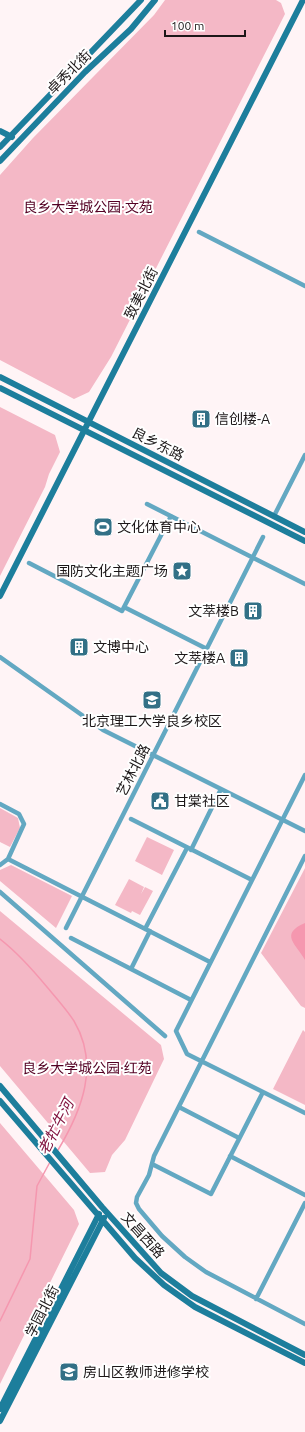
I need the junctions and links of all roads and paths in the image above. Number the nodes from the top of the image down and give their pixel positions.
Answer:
1 (141, 0) edge
2 (156, 0) edge
3 (303, 0) edge
4 (0, 131) edge
5 (10, 136) junction
6 (19, 141) junction
7 (0, 147) edge
8 (0, 161) edge
9 (199, 232) dead end
10 (305, 286) edge
11 (0, 377) edge
12 (0, 388) edge
13 (89, 422) junction
14 (84, 431) junction
15 (305, 454) edge
16 (147, 504) dead end
17 (170, 516) junction
18 (274, 516) junction
19 (305, 532) edge
20 (263, 537) dead end
21 (305, 541) edge
22 (253, 558) junction
23 (29, 563) dead end
24 (305, 584) edge
25 (0, 596) edge
26 (124, 607) junction
27 (207, 649) junction
28 (0, 657) edge
29 (153, 755) junction
30 (305, 775) edge
31 (222, 789) junction
32 (0, 804) edge
33 (130, 819) dead end
34 (283, 819) junction
35 (305, 831) edge
36 (189, 849) junction
37 (305, 856) edge
38 (8, 859) junction
39 (0, 865) edge
40 (252, 880) junction
41 (0, 892) edge
42 (81, 897) junction
43 (66, 928) dead end
44 (148, 930) junction
45 (71, 938) dead end
46 (210, 962) junction
47 (131, 969) junction
48 (191, 1000) junction
49 (165, 1036) dead end
50 (202, 1061) junction
51 (0, 1086) edge
52 (263, 1092) junction
53 (0, 1101) edge
54 (179, 1107) junction
55 (305, 1114) edge
56 (239, 1138) junction
57 (230, 1156) junction
58 (152, 1164) junction
59 (305, 1195) edge
60 (305, 1203) edge
61 (102, 1207) junction
62 (107, 1212) junction
63 (98, 1216) junction
64 (103, 1221) junction
65 (256, 1298) junction
66 (305, 1324) edge
67 (305, 1355) edge
68 (305, 1363) edge
69 (0, 1408) edge
70 (0, 1421) edge

1 - 5 main road
2 - 6 main road, 卓秀北街
3 - 13 main road, 致美北街
4 - 5 main road
5 - 6 main road
5 - 7 main road
6 - 8 main road, 卓秀北街
9 - 10 street
11 - 13 main road, 良乡东路
12 - 14 main road, 良乡东路
13 - 14 main road, 致美北街
13 - 18 main road, 良乡东路
14 - 21 main road, 良乡东路
14 - 25 main road, 致美北街
15 - 18 street
16 - 17 street
17 - 22 street
17 - 26 street
18 - 19 main road, 良乡东路
20 - 22 street, 艺林北路
22 - 24 street
22 - 27 street, 艺林北路
23 - 26 street
26 - 27 street
27 - 29 street, 艺林北路
28 - 29 street
29 - 31 street
29 - 42 street, 艺林北路
30 - 34 street
31 - 34 street
31 - 36 street
32 - 38 street
33 - 36 street
34 - 35 street
34 - 40 street
36 - 40 street
36 - 44 street
37 - 50 street
38 - 39 street
38 - 42 street
40 - 46 street
41 - 49 street
42 - 43 street, 艺林北路
42 - 44 street
44 - 46 street
44 - 47 street
45 - 47 street
46 - 48 street
47 - 48 street
48 - 50 street
50 - 52 street
50 - 54 street
51 - 61 main road, 文昌西路
52 - 55 street
52 - 56 street
53 - 63 main road, 文昌西路
54 - 56 street
54 - 58 street
56 - 57 street
57 - 58 street
57 - 59 street
58 - 65 street
60 - 65 street
61 - 62 main road, 文昌西路
61 - 63 main road, 学园北街
62 - 64 main road, 学园北街
62 - 67 main road, 文昌西路
63 - 64 main road, 文昌西路
63 - 69 main road, 学园北街
64 - 68 main road, 文昌西路
64 - 70 main road, 学园北街
65 - 66 street

